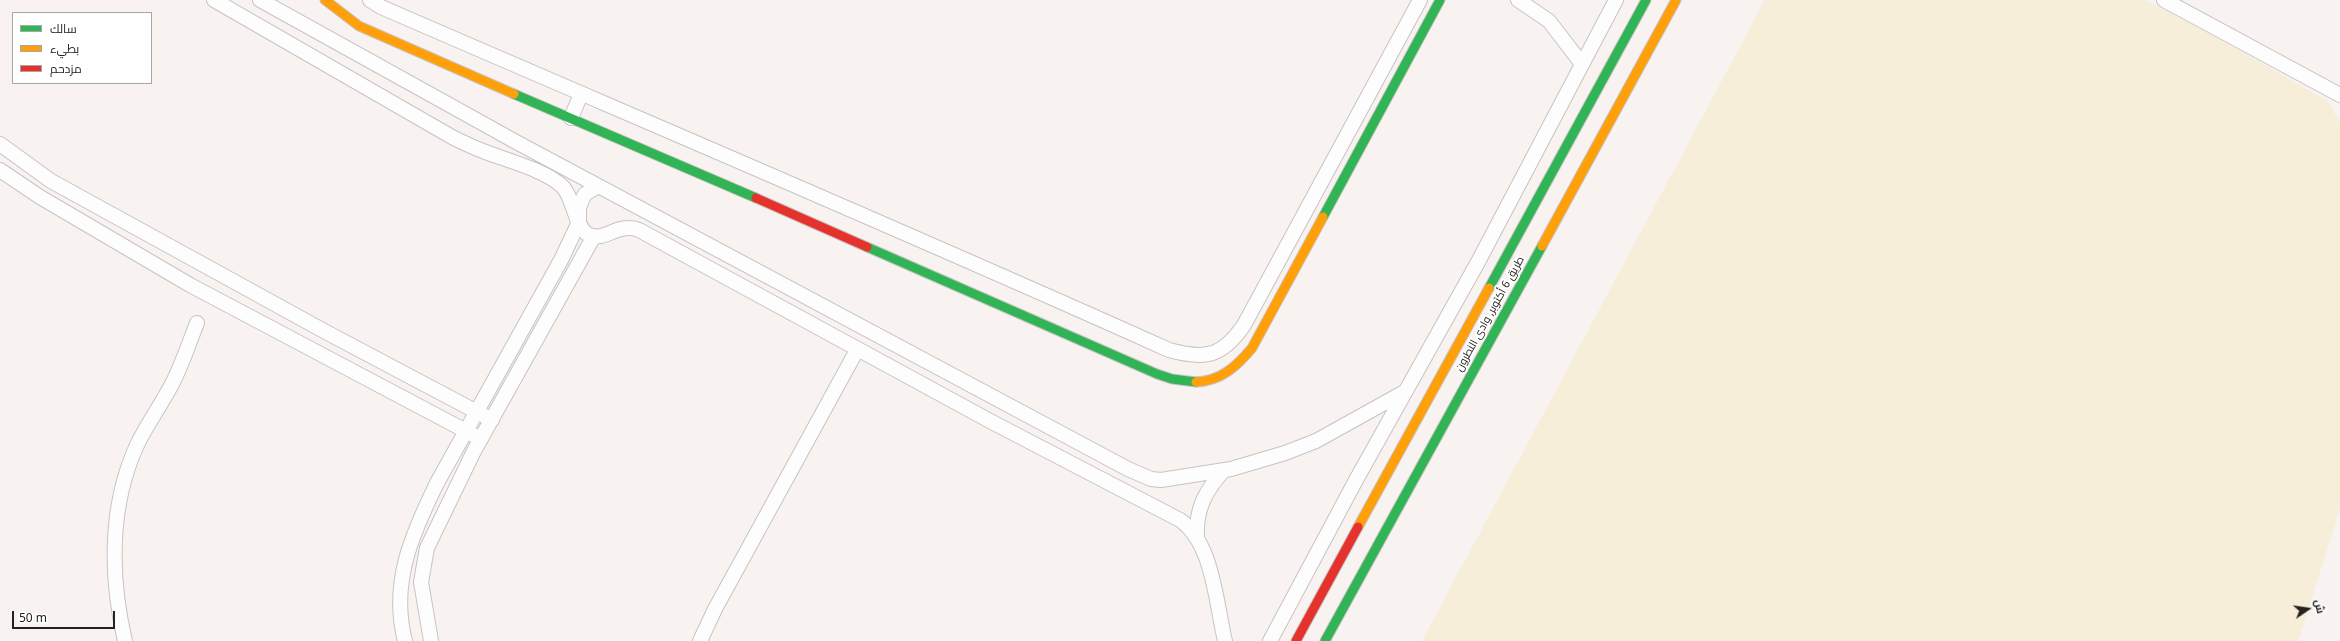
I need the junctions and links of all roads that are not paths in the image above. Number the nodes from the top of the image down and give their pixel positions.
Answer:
1 (214, 0) edge
2 (260, 0) edge
3 (325, 0) edge
4 (370, 0) edge
5 (1420, 0) edge
6 (1440, 0) edge
7 (1518, 0) edge
8 (1616, 0) edge
9 (1646, 0) edge
10 (1676, 0) edge
11 (2164, 0) edge
12 (1582, 64) junction
13 (581, 94) junction
14 (2340, 95) edge
15 (571, 118) junction
16 (518, 143) junction
17 (0, 144) edge
18 (511, 159) junction
19 (0, 170) edge
20 (598, 186) junction
21 (579, 222) junction
22 (594, 236) junction
23 (561, 260) junction
24 (742, 263) junction
25 (577, 268) junction
26 (236, 282) junction
27 (733, 282) junction
28 (226, 304) junction
29 (197, 323) dead end
30 (857, 350) junction
31 (1406, 391) junction
32 (1000, 400) junction
33 (477, 412) junction
34 (1026, 414) junction
35 (492, 420) junction
36 (990, 421) junction
37 (467, 431) junction
38 (1015, 434) junction
39 (481, 439) junction
40 (1091, 449) junction
41 (1080, 468) junction
42 (1128, 469) junction
43 (1224, 470) junction
44 (1118, 488) junction
45 (1196, 535) junction
46 (126, 641) edge
47 (405, 641) edge
48 (431, 641) edge
49 (700, 641) edge
50 (1225, 641) edge
51 (1270, 641) edge
52 (1296, 641) edge
53 (1325, 641) edge

1 - 18 street
2 - 16 street
3 - 15 street
4 - 13 street
5 - 13 street
6 - 15 street
7 - 12 street
8 - 12 street
9 - 52 street, طريق 6 أكتوبر, وادى النطرون
10 - 53 street, طريق 6 أكتوبر, وادى النطرون
11 - 14 street
12 - 31 street
13 - 15 street
16 - 18 street
16 - 20 street
17 - 26 street
18 - 21 street
19 - 28 street
20 - 21 street
20 - 24 street
21 - 22 street
21 - 23 street
22 - 25 street
22 - 27 street
23 - 25 street
23 - 33 street
24 - 27 street
24 - 32 street
25 - 35 street
26 - 28 street
26 - 33 street
27 - 30 street
28 - 37 street
29 - 46 street
30 - 36 street
30 - 49 street
31 - 43 street
31 - 51 street
32 - 34 street
32 - 36 street
33 - 35 street
33 - 37 street
34 - 38 street
34 - 40 street
35 - 39 street
36 - 38 street
37 - 39 street
37 - 47 street
38 - 41 street
39 - 48 street
40 - 41 street
40 - 42 street
41 - 44 street
42 - 43 street
42 - 44 street
43 - 45 street
44 - 45 street
45 - 50 street

